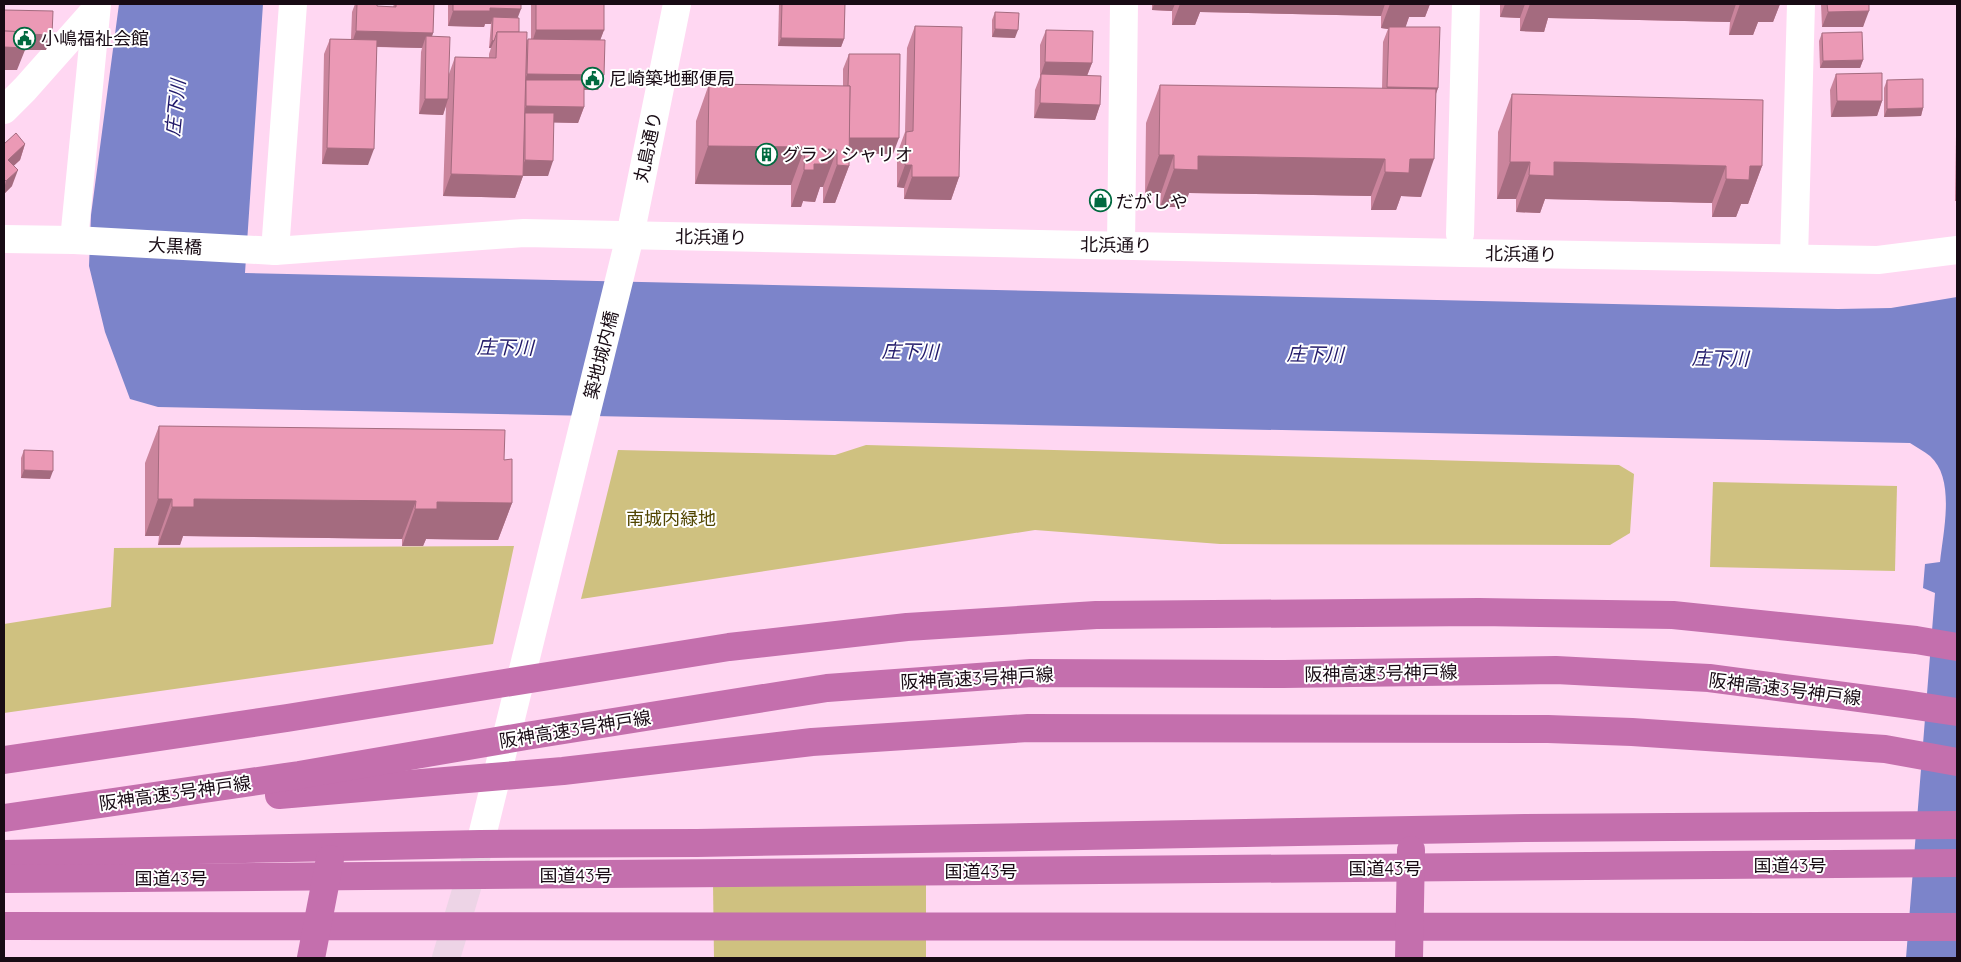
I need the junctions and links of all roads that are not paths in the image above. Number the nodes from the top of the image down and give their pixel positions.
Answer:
1 (293, 4) edge
2 (677, 4) edge
3 (1124, 4) edge
4 (1466, 4) edge
5 (1801, 4) edge
6 (97, 6) edge
7 (4, 110) edge
8 (1460, 234) dead end
9 (4, 239) edge
10 (74, 240) junction
11 (1121, 245) junction
12 (627, 248) junction
13 (1957, 250) edge
14 (275, 251) junction
15 (1794, 258) junction
16 (1957, 647) edge
17 (1957, 712) edge
18 (4, 760) edge
19 (1957, 762) edge
20 (4, 818) edge
21 (1957, 825) edge
22 (1411, 830) junction
23 (480, 844) junction
24 (332, 847) junction
25 (4, 854) edge
26 (1957, 863) edge
27 (4, 879) edge
28 (4, 926) edge
29 (1957, 927) edge
30 (311, 958) edge
31 (446, 958) edge
32 (1409, 958) edge

1 - 14 street
2 - 12 street, 丸島通り
3 - 11 street
4 - 8 street
5 - 15 street
6 - 7 street
6 - 10 street
9 - 10 street, 大黒橋
10 - 14 street, 大黒橋
11 - 12 street, 北浜通り
11 - 15 street, 北浜通り
12 - 14 street, 北浜通り
12 - 23 street, 築地城内橋
13 - 15 street, 北浜通り
16 - 18 highway
17 - 20 highway, 阪神高速3号神戸線
19 - 20 highway
21 - 22 highway
22 - 23 highway
22 - 32 highway
23 - 24 highway
23 - 31 street
24 - 25 highway
24 - 30 highway
26 - 27 highway, 国道43号
28 - 29 highway

